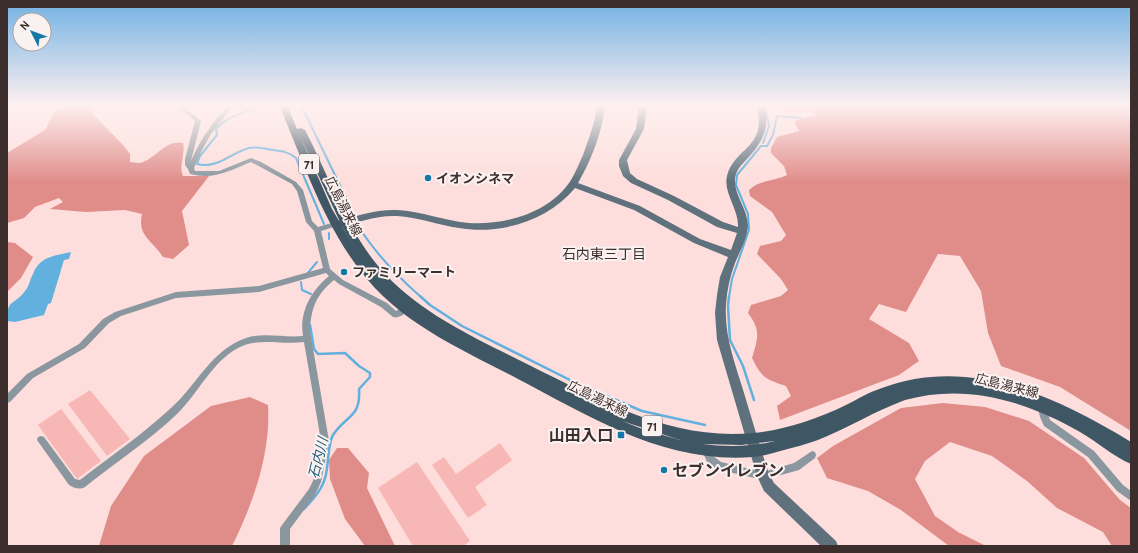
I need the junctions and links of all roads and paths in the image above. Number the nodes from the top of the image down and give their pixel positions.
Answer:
1 (195, 131) edge
2 (211, 131) edge
3 (290, 131) edge
4 (294, 131) edge
5 (303, 131) edge
6 (596, 131) edge
7 (639, 131) edge
8 (761, 131) edge
9 (304, 153) junction
10 (191, 168) junction
11 (573, 184) junction
12 (340, 223) junction
13 (317, 230) junction
14 (742, 231) junction
15 (733, 256) junction
16 (327, 270) junction
17 (333, 277) junction
18 (405, 309) junction
19 (307, 339) junction
20 (7, 398) edge
21 (1042, 408) junction
22 (41, 440) dead end
23 (753, 445) junction
24 (1131, 449) edge
25 (706, 450) junction
26 (812, 456) dead end
27 (1131, 458) edge
28 (763, 476) junction
29 (1131, 496) edge
30 (285, 546) edge
31 (831, 546) edge

1 - 10 street
2 - 10 street
3 - 9 main road
4 - 9 main road, 広島湯来線 / 71
5 - 12 main road, 広島湯来線 / 71
6 - 11 street
7 - 14 street
8 - 14 street
9 - 12 main road, 広島湯来線 / 71
10 - 13 street
11 - 12 street
11 - 15 street
12 - 13 street
12 - 18 main road, 広島湯来線 / 71
12 - 23 main road, 広島湯来線 / 71
13 - 16 street
14 - 15 street
15 - 23 street
16 - 17 street
16 - 20 street
17 - 18 street
17 - 19 street
18 - 25 main road, 広島湯来線 / 71
19 - 22 street
19 - 30 street
21 - 23 main road, 広島湯来線 / 71
21 - 27 main road, 広島湯来線 / 71
21 - 29 street
23 - 24 main road, 広島湯来線 / 71
23 - 25 main road, 広島湯来線 / 71
23 - 28 street
25 - 28 street
26 - 28 street
28 - 31 street

